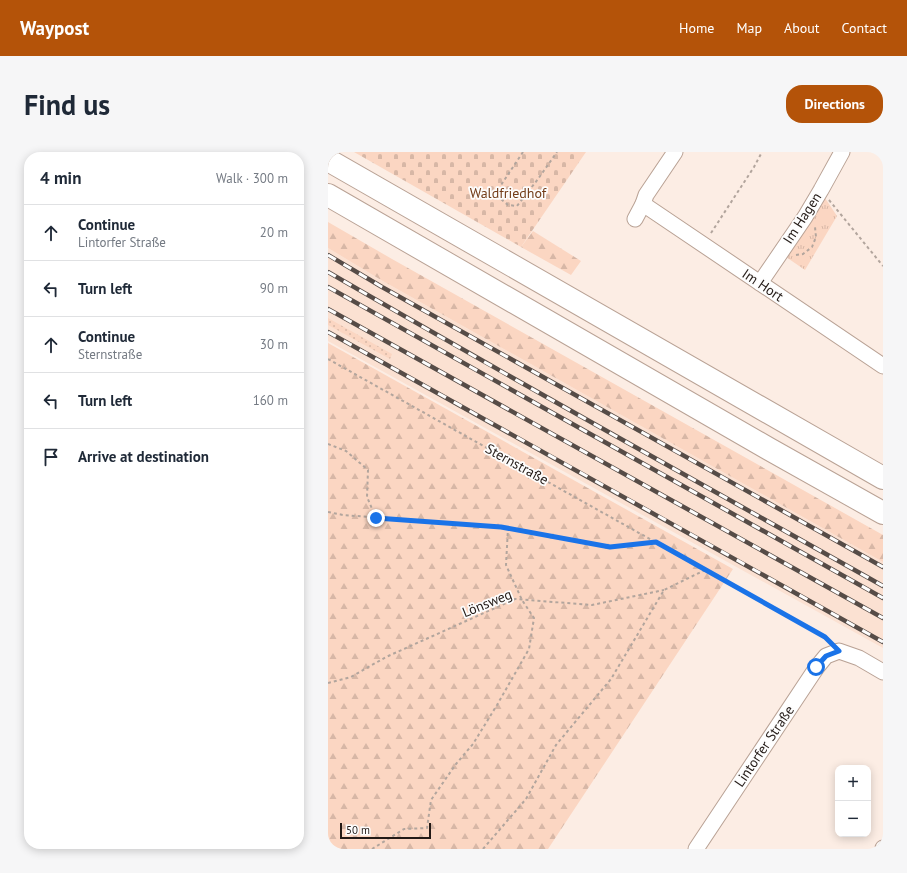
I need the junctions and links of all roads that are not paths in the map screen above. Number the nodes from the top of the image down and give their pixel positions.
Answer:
1 (675, 152) edge
2 (842, 152) edge
3 (328, 160) edge
4 (328, 196) edge
5 (643, 204) junction
6 (635, 219) dead end
7 (760, 283) junction
8 (883, 366) edge
9 (883, 478) edge
10 (883, 513) edge
11 (883, 672) edge
12 (696, 849) edge

1 - 5 street
2 - 7 street, Im Hagen
3 - 9 highway
4 - 10 highway
5 - 6 street
5 - 7 street, Im Hort
7 - 8 street, Im Hort
11 - 12 street, Lintorfer Straße

